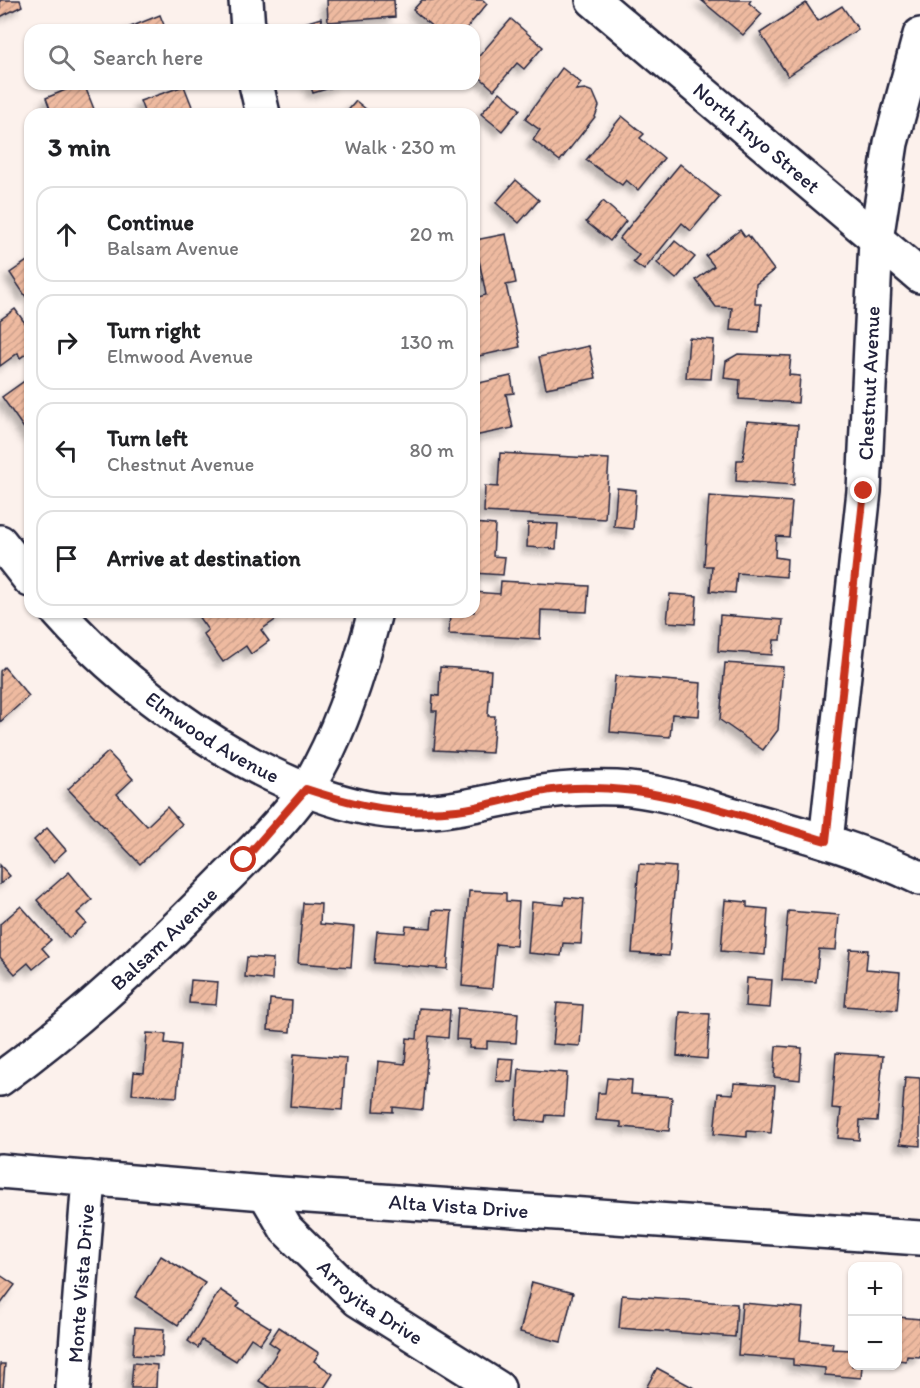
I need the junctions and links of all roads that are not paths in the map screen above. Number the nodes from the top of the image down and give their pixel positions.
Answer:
1 (246, 0) edge
2 (593, 0) edge
3 (248, 24) edge
4 (920, 35) edge
5 (257, 90) edge
6 (262, 108) edge
7 (876, 240) junction
8 (920, 276) edge
9 (0, 542) edge
10 (24, 572) edge
11 (64, 618) edge
12 (374, 618) edge
13 (306, 789) junction
14 (826, 841) junction
15 (920, 878) edge
16 (0, 1079) edge
17 (0, 1171) edge
18 (89, 1178) junction
19 (265, 1193) junction
20 (920, 1238) edge
21 (73, 1388) edge
22 (498, 1388) edge

1 - 3 street
2 - 7 street, North Inyo Street
4 - 7 street, Chestnut Avenue
5 - 6 street
7 - 8 street, North Inyo Street
7 - 14 street, Chestnut Avenue
9 - 10 street
11 - 13 street, Elmwood Avenue
12 - 13 street, Balsam Avenue
13 - 14 street, Elmwood Avenue
13 - 16 street, Balsam Avenue
14 - 15 street, Elmwood Avenue
17 - 18 street, Alta Vista Drive
18 - 19 street, Alta Vista Drive
18 - 21 street, Monte Vista Drive
19 - 20 street, Alta Vista Drive
19 - 22 street, Arroyita Drive

